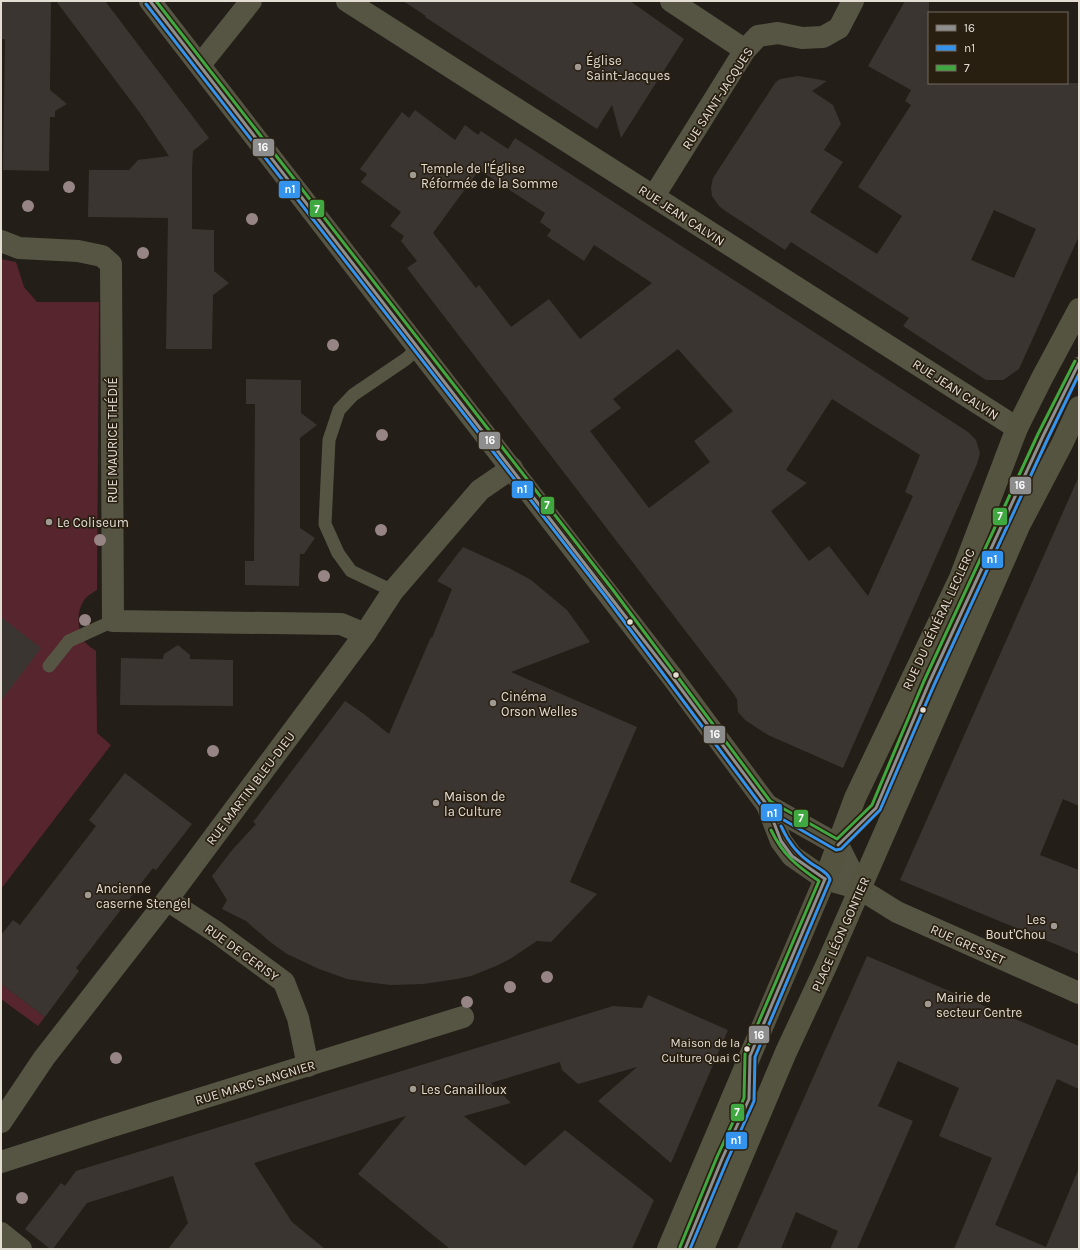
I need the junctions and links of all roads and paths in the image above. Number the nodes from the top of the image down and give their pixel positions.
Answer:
1 (150, 1) edge
2 (251, 1) edge
3 (347, 1) edge
4 (671, 1) edge
5 (853, 1) edge
6 (745, 50) junction
7 (200, 65) junction
8 (654, 196) junction
9 (1, 241) edge
10 (1079, 309) edge
11 (419, 347) junction
12 (1079, 363) edge
13 (1079, 407) edge
14 (1017, 428) junction
15 (512, 468) junction
16 (393, 591) junction
17 (113, 621) junction
18 (364, 634) junction
19 (49, 666) dead end
20 (767, 805) junction
21 (838, 845) junction
22 (825, 879) junction
23 (860, 889) junction
24 (167, 900) junction
25 (1079, 993) edge
26 (463, 1017) dead end
27 (750, 1056) junction
28 (308, 1066) junction
29 (1, 1122) edge
30 (1, 1162) edge
31 (1, 1233) edge
32 (21, 1249) edge
33 (668, 1249) edge
34 (685, 1249) edge
35 (703, 1249) edge

1 - 7 street
2 - 7 street
3 - 8 street, RUE JEAN CALVIN
4 - 6 street
5 - 6 street, RUE SAINT-JACQUES
6 - 8 street, RUE SAINT-JACQUES
7 - 11 street
8 - 14 street, RUE JEAN CALVIN
9 - 17 street, RUE MAURICE THÉDIÉ
10 - 14 main road, RUE DU GÉNÉRAL LECLERC
11 - 15 street
11 - 16 lane
12 - 21 lane
13 - 23 main road, PLACE LÉON GONTIER
14 - 21 main road, RUE DU GÉNÉRAL LECLERC
15 - 16 street, RUE MARTIN BLEU-DIEU
15 - 20 street
16 - 18 street, RUE MARTIN BLEU-DIEU
17 - 18 street
17 - 19 lane
18 - 24 street, RUE MARTIN BLEU-DIEU
20 - 21 street
20 - 22 street
21 - 22 main road
21 - 23 street
22 - 23 street, RUE GRESSET
22 - 27 main road
23 - 25 street, RUE GRESSET
23 - 35 main road, PLACE LÉON GONTIER
24 - 28 street, RUE DE CERISY
24 - 29 street, RUE MARTIN BLEU-DIEU
26 - 28 street, RUE MARC SANGNIER
27 - 33 main road
27 - 34 lane
28 - 30 street, RUE MARC SANGNIER
31 - 32 street

